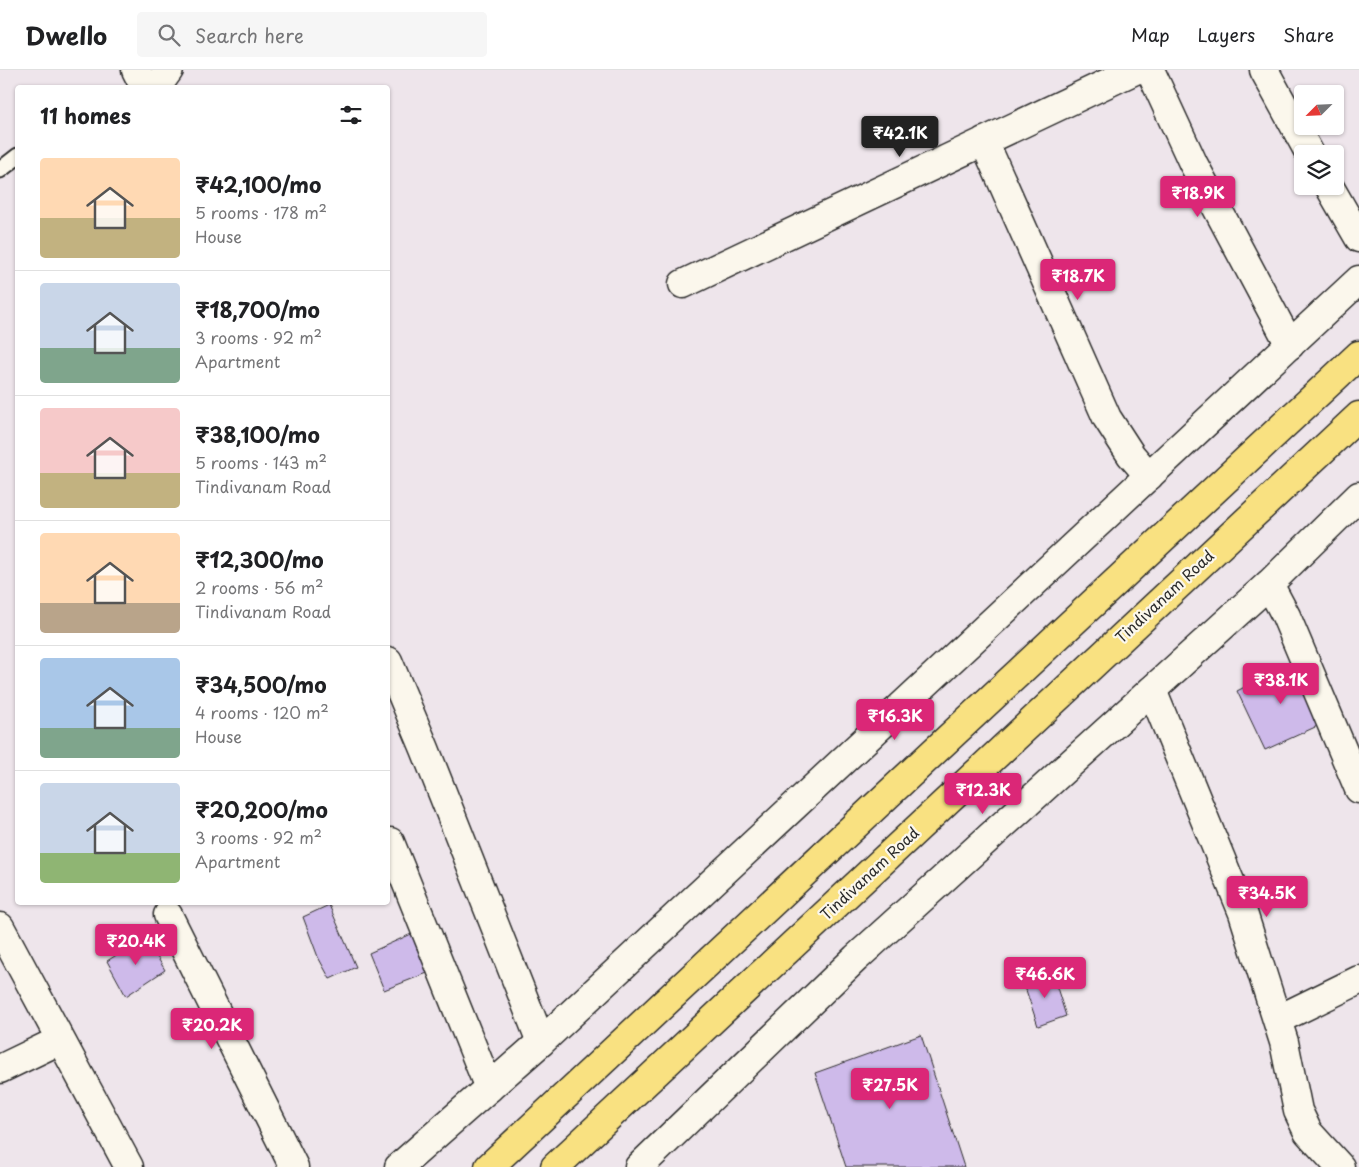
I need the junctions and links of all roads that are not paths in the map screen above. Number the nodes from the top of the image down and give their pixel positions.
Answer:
1 (136, 70) edge
2 (169, 70) edge
3 (1135, 70) edge
4 (1150, 70) edge
5 (1264, 70) edge
6 (144, 85) edge
7 (158, 85) edge
8 (984, 141) junction
9 (1305, 145) edge
10 (15, 158) edge
11 (0, 170) edge
12 (1334, 195) edge
13 (1359, 238) edge
14 (1359, 280) edge
15 (683, 284) dead end
16 (1290, 345) junction
17 (1359, 355) edge
18 (1359, 416) edge
19 (1149, 476) junction
20 (1359, 496) edge
21 (1269, 584) junction
22 (390, 665) edge
23 (1152, 690) junction
24 (1359, 789) edge
25 (390, 842) dead end
26 (168, 915) dead end
27 (0, 927) edge
28 (1359, 980) edge
29 (1277, 1020) junction
30 (60, 1040) junction
31 (541, 1042) junction
32 (0, 1069) edge
33 (489, 1088) junction
34 (129, 1167) edge
35 (294, 1167) edge
36 (399, 1167) edge
37 (489, 1167) edge
38 (555, 1167) edge
39 (639, 1167) edge
40 (1340, 1167) edge

1 - 6 street
2 - 7 street
3 - 8 street
4 - 16 street
5 - 9 street
8 - 15 street
8 - 19 street
10 - 11 lane
12 - 13 street
14 - 16 street
16 - 19 street
17 - 37 highway
18 - 38 highway, Tindivanam Road
19 - 31 street
20 - 21 street
21 - 23 street
21 - 24 street
22 - 31 street
23 - 29 street
23 - 39 street
25 - 33 street
26 - 35 street
27 - 30 street
28 - 29 street
29 - 40 street
30 - 32 street
30 - 34 street
31 - 33 street
33 - 36 street

